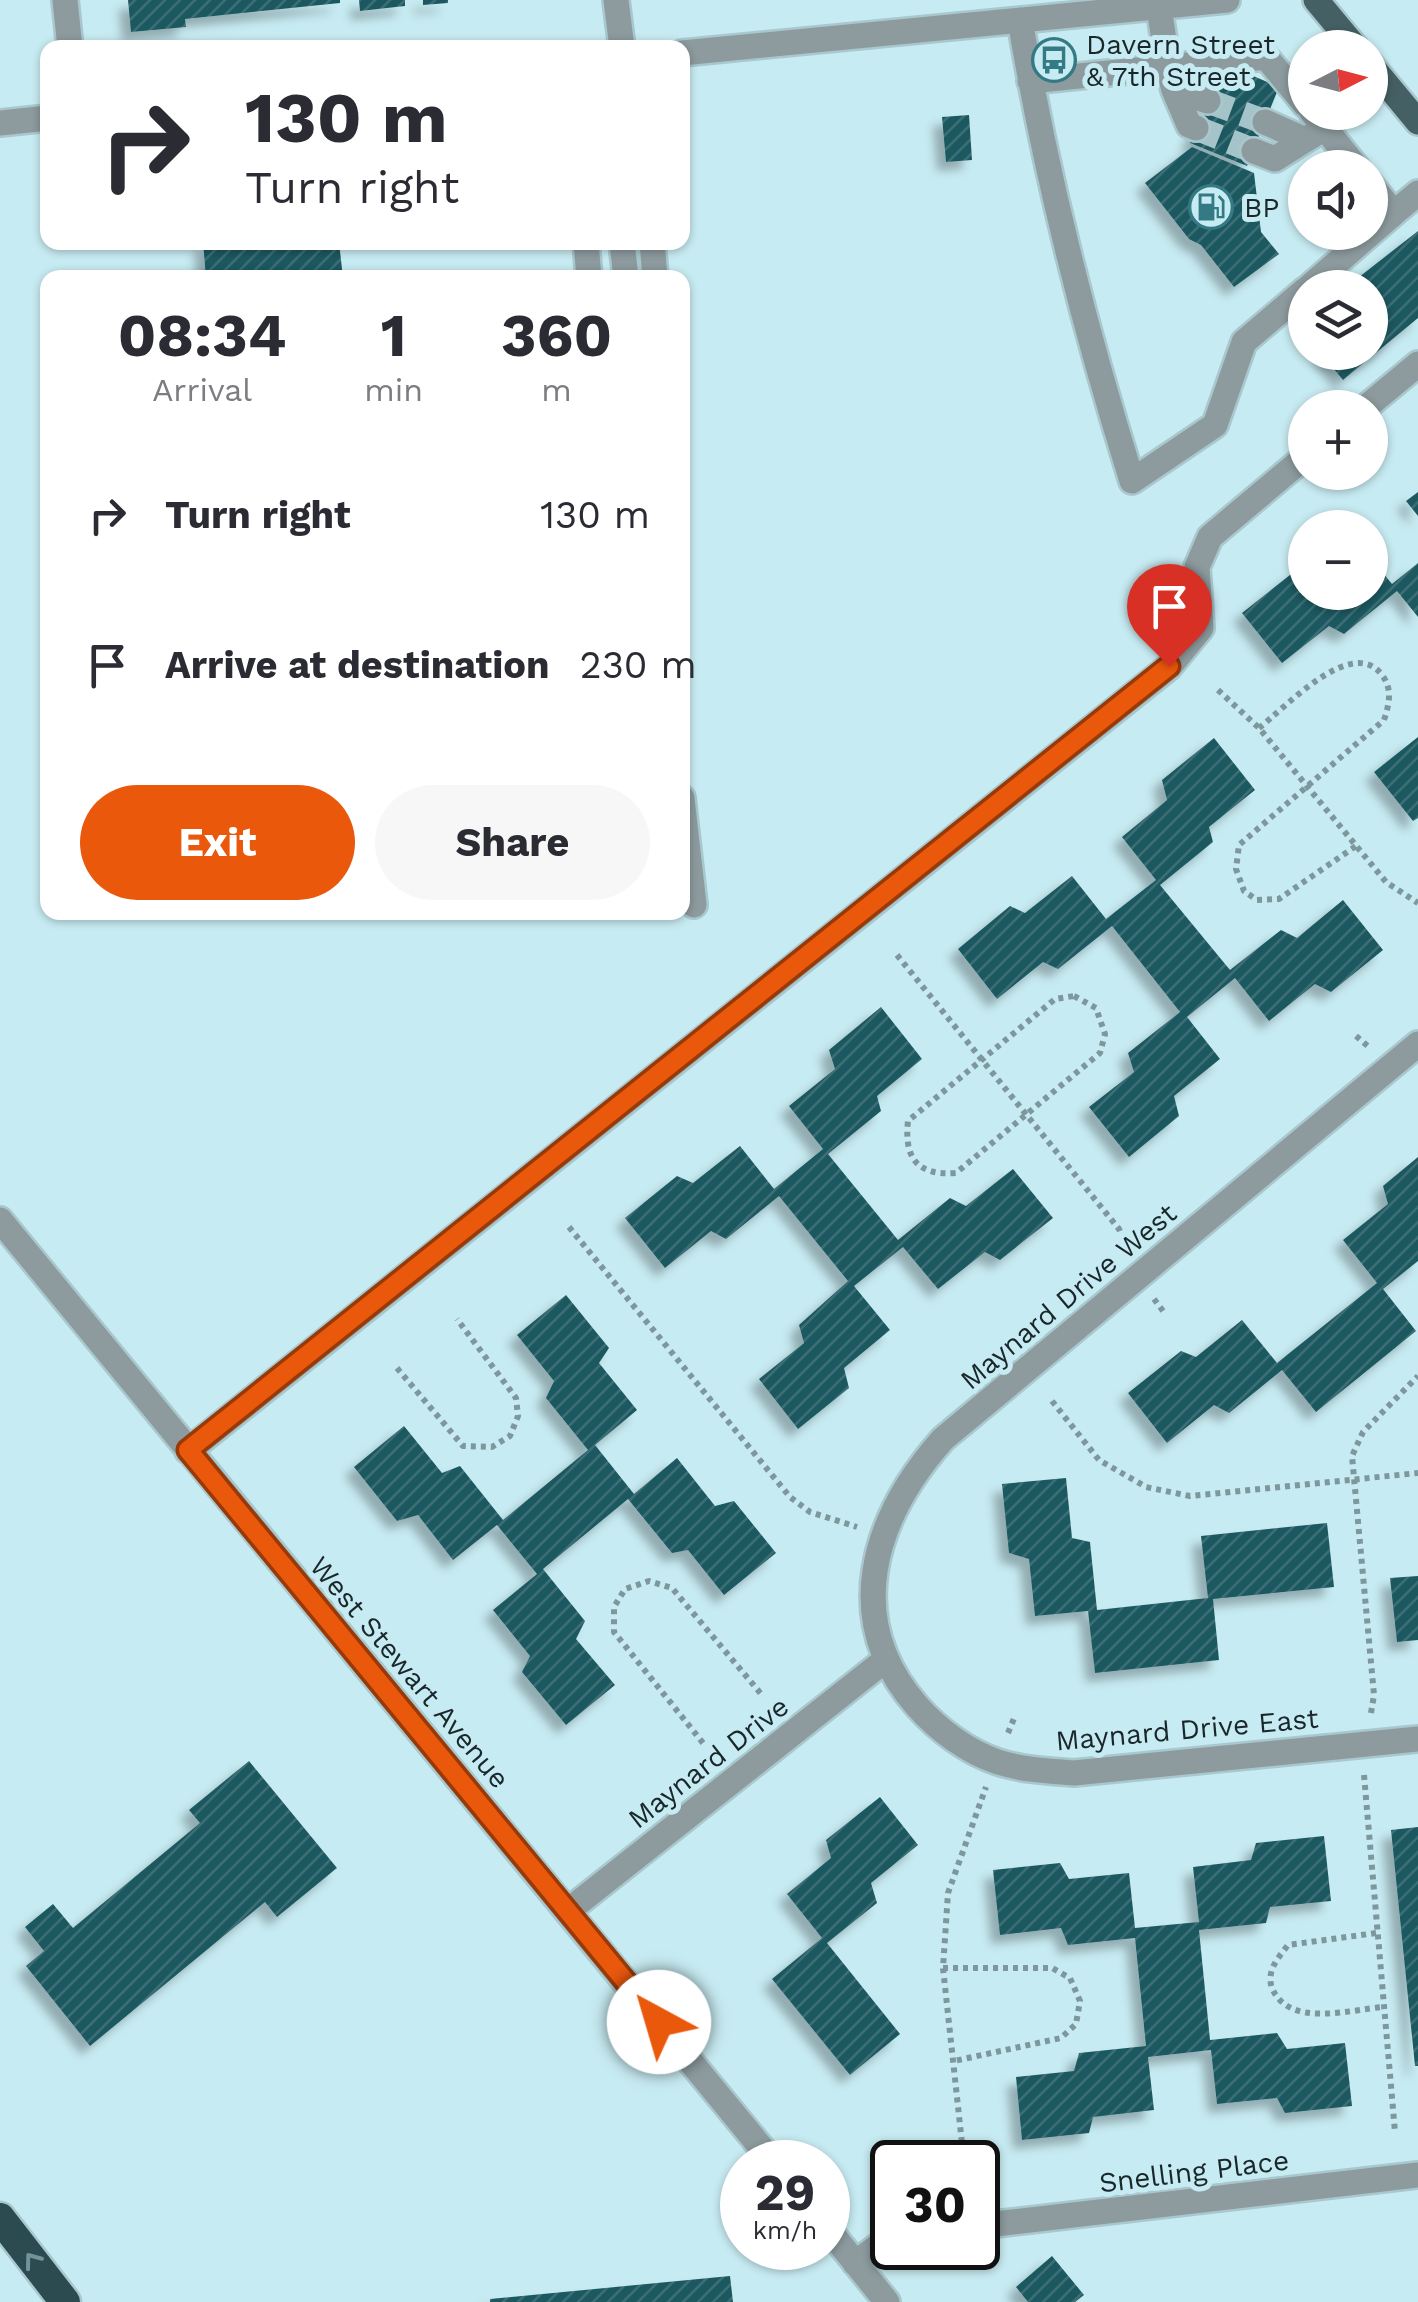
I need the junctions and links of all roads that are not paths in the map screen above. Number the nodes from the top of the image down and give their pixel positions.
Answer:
1 (65, 0) edge
2 (616, 0) edge
3 (1227, 0) edge
4 (1316, 0) edge
5 (1160, 7) junction
6 (1020, 20) junction
7 (1341, 30) edge
8 (69, 40) edge
9 (621, 40) edge
10 (690, 52) edge
11 (1171, 78) junction
12 (1030, 81) junction
13 (1288, 84) edge
14 (1388, 86) edge
15 (1208, 101) tunnel mouth
16 (40, 119) edge
17 (1265, 122) tunnel mouth
18 (1418, 122) edge
19 (0, 123) edge
20 (1288, 124) edge
21 (1196, 128) tunnel mouth
22 (1310, 130) edge
23 (1317, 130) edge
24 (1338, 150) edge
25 (1254, 151) tunnel mouth
26 (1418, 193) edge
27 (1388, 206) edge
28 (1394, 213) junction
29 (1328, 270) edge
30 (1288, 304) edge
31 (1418, 364) edge
32 (1387, 390) edge
33 (1288, 471) edge
34 (690, 869) edge
35 (694, 905) dead end
36 (1418, 1044) edge
37 (0, 1220) edge
38 (188, 1450) junction
39 (884, 1660) junction
40 (1418, 1739) edge
41 (568, 1911) junction
42 (756, 2140) edge
43 (1418, 2174) edge
44 (0, 2218) edge
45 (1000, 2223) edge
46 (870, 2252) edge
47 (850, 2257) edge
48 (855, 2263) junction
49 (65, 2302) edge
50 (887, 2302) edge

1 - 8 street
2 - 9 street
3 - 5 street
4 - 7 main road
5 - 6 street
5 - 11 street
6 - 10 street
6 - 12 street
11 - 12 street
11 - 13 street
11 - 15 street
11 - 21 street
12 - 30 street
14 - 18 main road
16 - 19 street
17 - 20 street
22 - 25 street
23 - 24 street
26 - 28 street
27 - 28 street
28 - 29 street
31 - 32 street
33 - 38 street
34 - 35 street
36 - 39 street, Maynard Drive West
37 - 38 street, West Stewart Avenue
38 - 41 street, West Stewart Avenue
39 - 40 street, Maynard Drive East
39 - 41 street, Maynard Drive
41 - 42 street, West Stewart Avenue
43 - 45 street, Snelling Place
49 -> 44 highway
46 - 48 street
47 - 48 street
48 - 50 street

